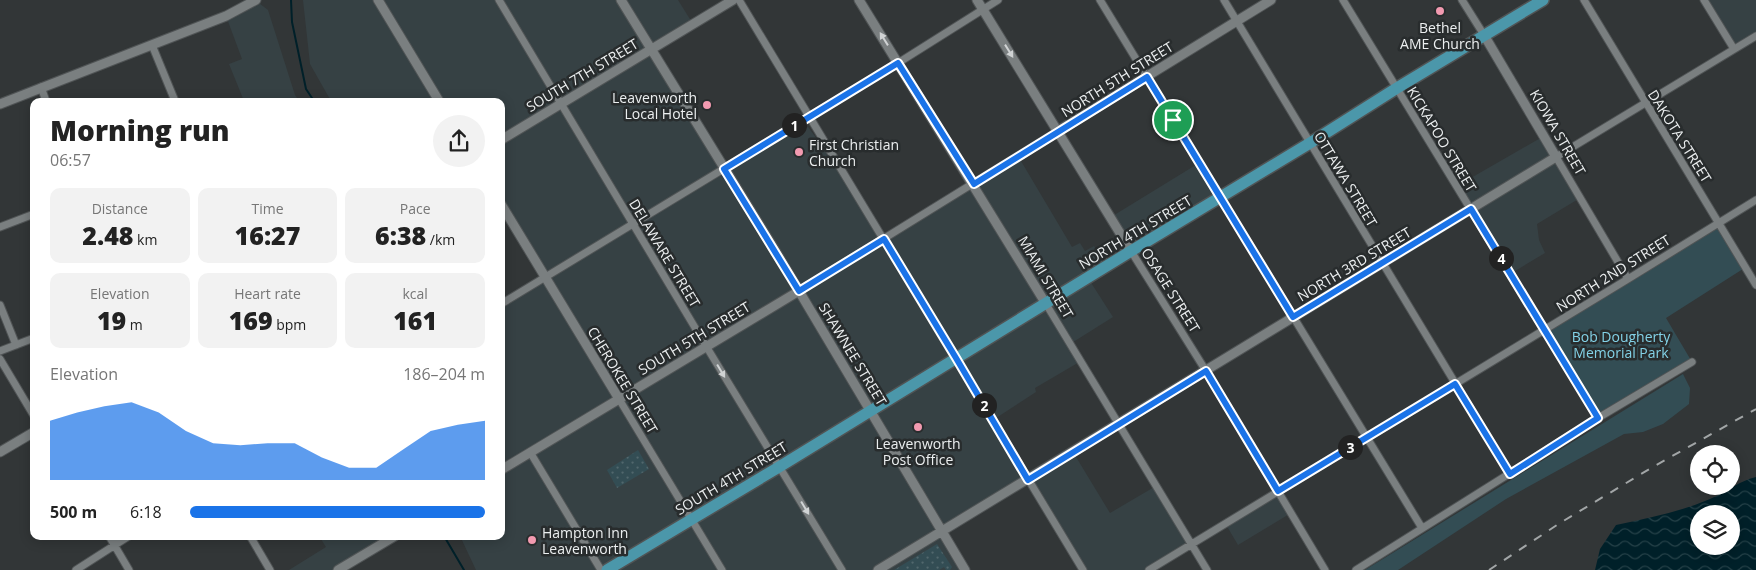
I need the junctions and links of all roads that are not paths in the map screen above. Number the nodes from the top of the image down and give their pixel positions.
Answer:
1 (256, 0) edge
2 (378, 0) edge
3 (499, 0) edge
4 (621, 0) edge
5 (733, 0) edge
6 (740, 0) edge
7 (860, 0) edge
8 (977, 0) edge
9 (998, 0) edge
10 (1100, 0) edge
11 (1224, 0) edge
12 (1271, 0) edge
13 (1343, 0) edge
14 (1462, 0) edge
15 (1584, 0) edge
16 (1704, 0) edge
17 (1536, 2) edge
18 (983, 10) junction
19 (1236, 21) junction
20 (1484, 35) junction
21 (1756, 36) edge
22 (152, 45) junction
23 (1734, 49) junction
24 (652, 50) junction
25 (898, 63) junction
26 (1147, 77) junction
27 (41, 87) junction
28 (1397, 88) junction
29 (45, 98) edge
30 (174, 98) edge
31 (437, 98) edge
32 (1645, 103) junction
33 (0, 104) edge
34 (561, 104) junction
35 (810, 115) junction
36 (1058, 131) junction
37 (505, 138) edge
38 (1310, 143) junction
39 (1556, 157) junction
40 (724, 169) junction
41 (974, 184) junction
42 (1220, 198) junction
43 (1756, 200) edge
44 (1471, 209) junction
45 (505, 210) edge
46 (30, 216) edge
47 (1719, 223) junction
48 (633, 224) junction
49 (0, 227) edge
50 (884, 239) junction
51 (1131, 251) junction
52 (1382, 263) junction
53 (546, 277) junction
54 (1628, 279) junction
55 (1756, 285) edge
56 (799, 291) junction
57 (505, 302) edge
58 (1046, 304) junction
59 (0, 305) edge
60 (1293, 317) junction
61 (1544, 330) junction
62 (30, 340) edge
63 (16, 345) junction
64 (706, 346) junction
65 (0, 351) edge
66 (956, 358) junction
67 (0, 359) edge
68 (1692, 362) dead end
69 (1206, 371) junction
70 (1455, 384) junction
71 (619, 399) junction
72 (30, 409) edge
73 (870, 410) junction
74 (1598, 418) junction
75 (1119, 424) junction
76 (30, 434) edge
77 (1367, 438) junction
78 (0, 452) edge
79 (530, 452) junction
80 (779, 467) junction
81 (505, 468) edge
82 (1510, 474) junction
83 (1028, 480) junction
84 (1278, 491) junction
85 (692, 519) junction
86 (1422, 528) junction
87 (941, 531) junction
88 (110, 540) edge
89 (123, 540) edge
90 (252, 540) edge
91 (387, 540) edge
92 (1191, 544) junction
93 (114, 546) junction
94 (76, 570) edge
95 (129, 570) edge
96 (270, 570) edge
97 (338, 570) edge
98 (601, 570) edge
99 (607, 570) edge
100 (722, 570) edge
101 (842, 570) edge
102 (878, 570) edge
103 (965, 570) edge
104 (1083, 570) edge
105 (1149, 570) edge
106 (1207, 570) edge
107 (1325, 570) edge
108 (1356, 570) edge

1 - 22 street
2 - 31 street
3 - 34 street, DELAWARE STREET
4 - 24 street, SHAWNEE STREET
5 - 24 street, SOUTH 7TH STREET
6 - 35 street
25 -> 7 street, MIAMI STREET
8 - 18 street, OSAGE STREET
9 - 18 street
10 - 26 street
11 - 19 street, OTTAWA STREET
12 - 19 street, NORTH 5TH STREET
13 - 28 street, KICKAPOO STREET
14 - 20 street, KIOWA STREET
15 - 32 street, DAKOTA STREET
16 - 23 street
17 - 20 highway, NORTH 4TH STREET
18 - 25 street
18 -> 36 street, OSAGE STREET
19 - 26 street, NORTH 5TH STREET
19 - 38 street, OTTAWA STREET
20 - 28 highway, NORTH 4TH STREET
20 - 39 street, KIOWA STREET
21 - 23 street, NORTH 3RD STREET
22 - 27 street
22 - 30 street
23 - 32 street, NORTH 3RD STREET
24 - 34 street, SOUTH 7TH STREET
24 - 40 street, SHAWNEE STREET
25 - 35 street
25 - 41 street, MIAMI STREET
26 - 36 street, NORTH 5TH STREET
26 - 42 street
27 - 29 street
27 - 33 street
28 - 38 highway, NORTH 4TH STREET
28 - 44 street, KICKAPOO STREET
32 - 39 street, NORTH 3RD STREET
32 - 47 street, DAKOTA STREET
34 - 37 street, SOUTH 7TH STREET
34 - 48 street, DELAWARE STREET
35 - 40 street
35 - 50 street
36 - 41 street, NORTH 5TH STREET
36 - 51 street, OSAGE STREET
38 - 42 highway, NORTH 4TH STREET
38 - 52 street, OTTAWA STREET
39 - 44 street, NORTH 3RD STREET
39 - 54 street, KIOWA STREET
40 - 48 street
40 - 56 street, SHAWNEE STREET
41 - 50 street, NORTH 5TH STREET
41 - 58 street, MIAMI STREET
42 - 51 highway, NORTH 4TH STREET
42 - 60 street
43 - 47 street, NORTH 2ND STREET
44 - 52 street, NORTH 3RD STREET
44 - 61 street, KICKAPOO STREET
45 - 53 street, CHEROKEE STREET
46 - 49 street
47 - 54 street, NORTH 2ND STREET
47 - 55 street, DAKOTA STREET
48 - 53 street
48 - 64 street, DELAWARE STREET
50 - 56 street, NORTH 5TH STREET
50 - 66 street
51 - 58 highway, NORTH 4TH STREET
51 - 69 street, OSAGE STREET
52 - 60 street, NORTH 3RD STREET
52 - 70 street, OTTAWA STREET
53 - 57 street
53 - 71 street, CHEROKEE STREET
54 - 61 street, NORTH 2ND STREET
56 - 64 street, SOUTH 5TH STREET
56 - 73 street, SHAWNEE STREET
58 - 66 highway, NORTH 4TH STREET
58 - 75 street, MIAMI STREET
59 - 63 street
60 - 69 street, NORTH 3RD STREET
60 - 77 street
61 - 70 street, NORTH 2ND STREET
61 - 74 street, KICKAPOO STREET
62 - 63 street
63 - 65 street
64 - 71 street, SOUTH 5TH STREET
64 -> 80 street, DELAWARE STREET
66 - 73 highway, NORTH 4TH STREET
66 - 83 street
67 - 72 street
68 - 74 street
69 - 75 street, NORTH 3RD STREET
69 - 84 street, OSAGE STREET
70 - 77 street, NORTH 2ND STREET
70 - 82 street, OTTAWA STREET
71 - 79 street, SOUTH 5TH STREET
71 - 85 street, CHEROKEE STREET
73 - 80 highway, SOUTH 4TH STREET
73 - 87 street, SHAWNEE STREET
74 - 82 street
75 - 83 street, NORTH 3RD STREET
75 - 92 street, MIAMI STREET
76 - 78 street
77 - 84 street, NORTH 2ND STREET
77 - 86 street
79 - 81 street, SOUTH 5TH STREET
79 - 98 street
80 - 85 highway, SOUTH 4TH STREET
80 -> 101 street, DELAWARE STREET
82 - 86 street
83 - 87 street, NORTH 3RD STREET
83 - 104 street
84 - 92 street, NORTH 2ND STREET
84 - 107 street, OSAGE STREET
85 - 99 highway, SOUTH 4TH STREET
85 - 100 street, CHEROKEE STREET
86 - 108 street
87 - 102 street, NORTH 3RD STREET
87 - 103 street, SHAWNEE STREET
88 - 93 street
89 - 93 street
90 - 96 street
91 - 97 street
92 - 105 street, NORTH 2ND STREET
92 - 106 street, MIAMI STREET
93 - 94 street
93 - 95 street

